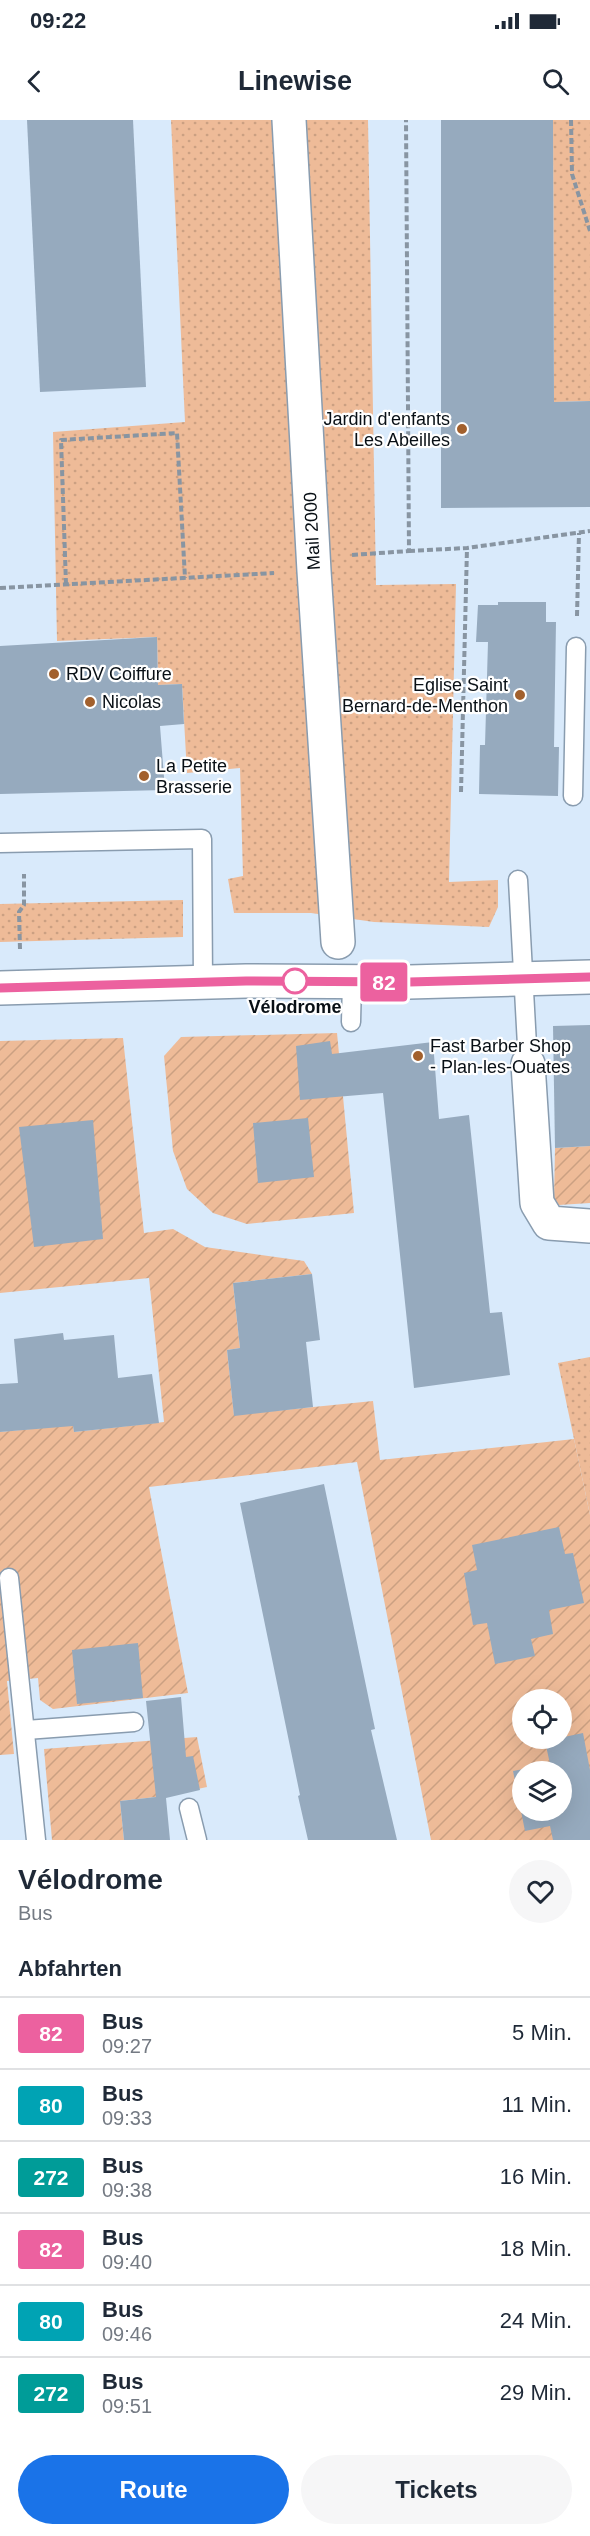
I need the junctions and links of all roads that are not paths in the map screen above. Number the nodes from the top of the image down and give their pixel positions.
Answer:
1 (289, 120) edge
2 (576, 647) road end
3 (573, 796) dead end
4 (0, 843) edge
5 (518, 880) dead end
6 (338, 942) dead end
7 (590, 977) edge
8 (524, 979) junction
9 (352, 982) junction
10 (203, 983) junction
11 (0, 988) edge
12 (351, 1022) dead end
13 (528, 1064) joint
14 (590, 1226) edge
15 (9, 1578) dead end
16 (134, 1722) dead end
17 (26, 1730) junction
18 (189, 1808) dead end
19 (36, 1840) edge
20 (197, 1840) edge

1 - 6 street, Mail 2000
2 - 3 lane
4 - 10 lane
5 - 8 lane
7 - 8 street
8 - 9 street
8 - 13 lane
9 - 10 street
9 - 12 lane
10 - 11 street
13 - 14 street
15 - 17 lane
16 - 17 lane
17 - 19 lane
18 - 20 lane

